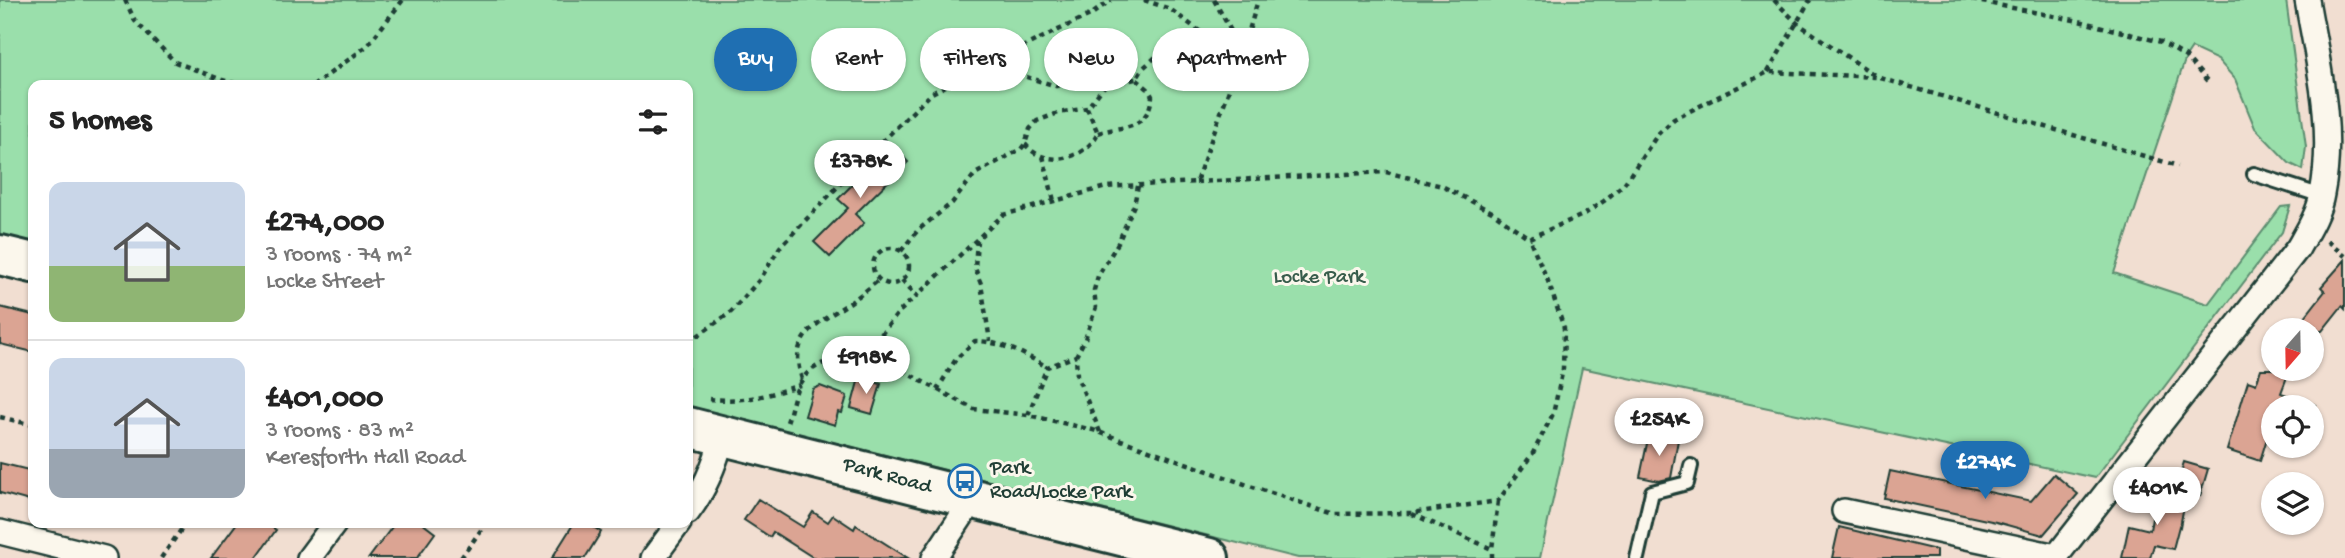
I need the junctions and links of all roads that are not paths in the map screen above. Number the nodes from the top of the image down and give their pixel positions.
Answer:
1 (2307, 0) edge
2 (2254, 174) dead end
3 (2322, 196) junction
4 (0, 255) edge
5 (28, 262) edge
6 (703, 420) edge
7 (1691, 466) dead end
8 (973, 499) junction
9 (693, 506) edge
10 (1844, 511) dead end
11 (331, 528) edge
12 (676, 528) edge
13 (0, 531) edge
14 (2055, 557) edge
15 (104, 558) edge
16 (309, 558) edge
17 (653, 558) edge
18 (934, 558) edge
19 (1209, 558) edge
20 (1637, 558) edge

1 - 3 street
2 - 3 lane
3 - 14 street
4 - 5 highway
6 - 8 highway, Park Road
6 - 9 street
7 - 20 lane
8 - 18 street
8 - 19 highway, Park Road
10 - 14 street
11 - 16 street
12 - 17 street
13 - 15 street

